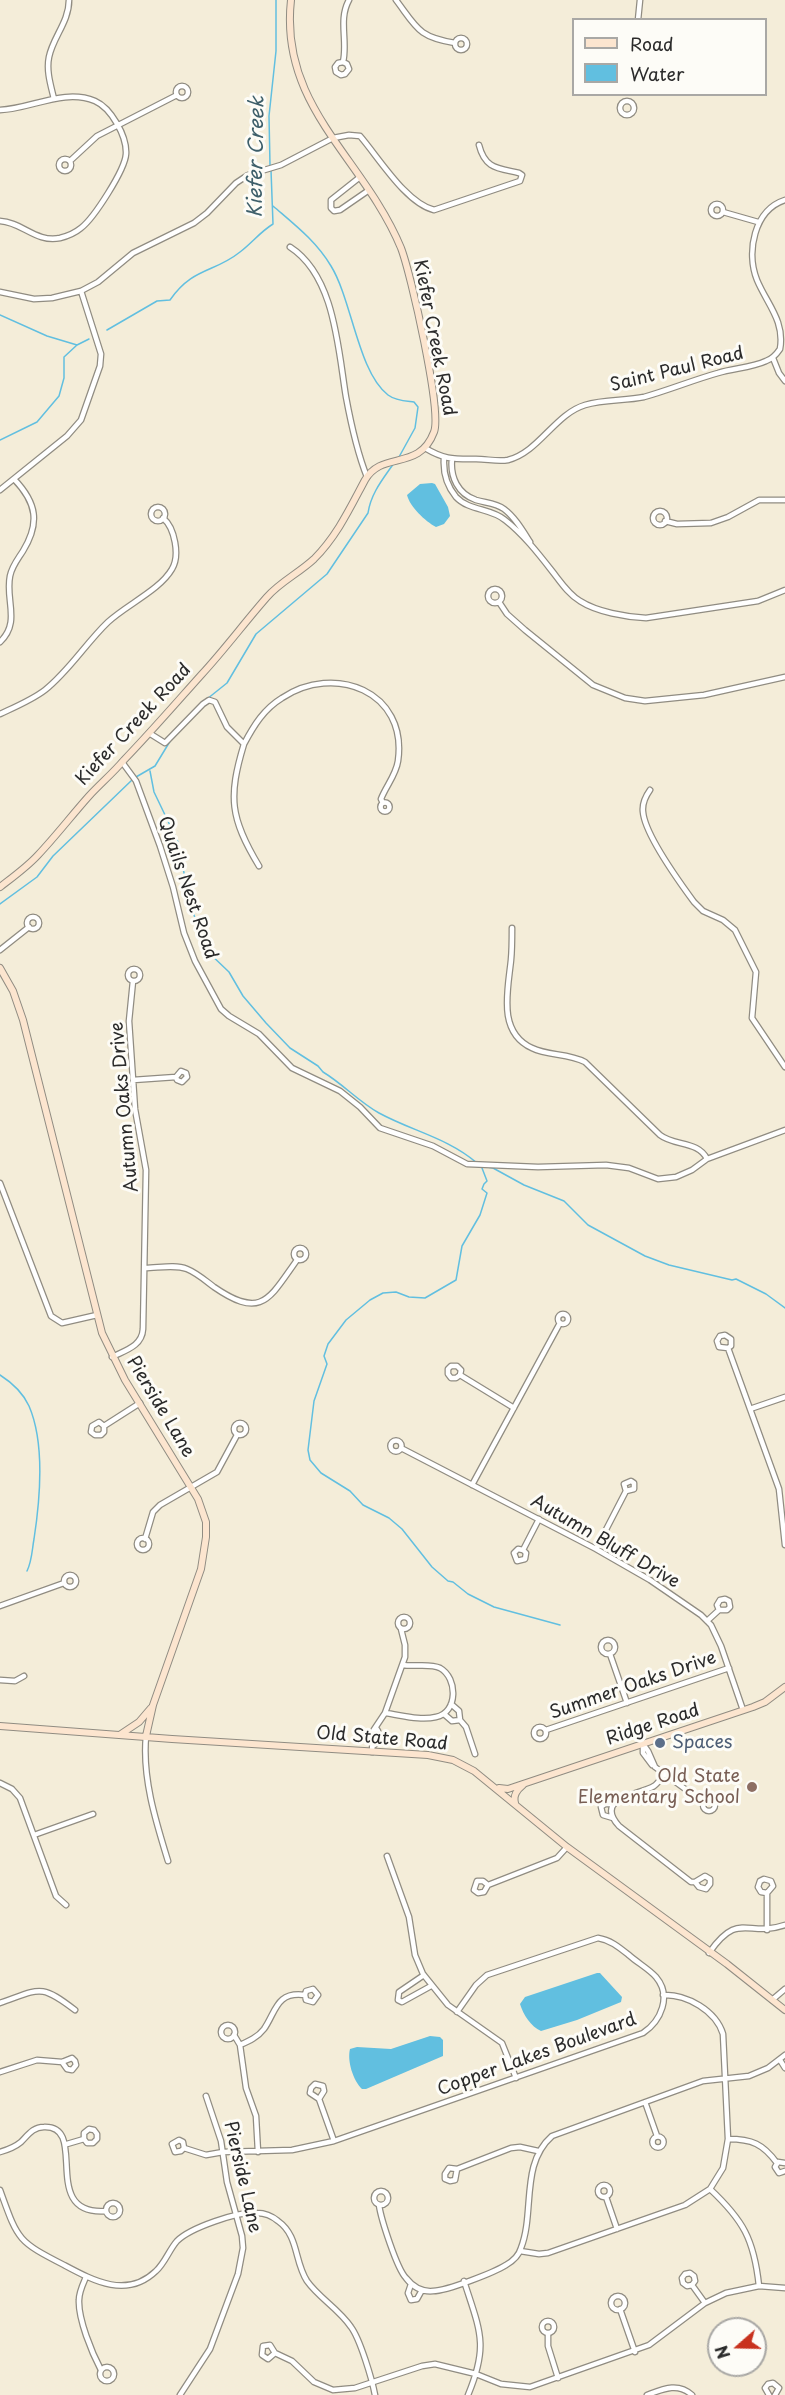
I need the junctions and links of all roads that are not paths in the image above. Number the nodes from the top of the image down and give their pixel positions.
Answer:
1 (69, 0) edge
2 (291, 0) edge
3 (349, 0) edge
4 (396, 0) edge
5 (640, 0) edge
6 (638, 18) edge
7 (455, 44) dead end
8 (343, 62) dead end
9 (177, 95) dead end
10 (630, 96) edge
11 (54, 99) junction
12 (629, 102) dead end
13 (0, 110) edge
14 (117, 126) junction
15 (333, 138) junction
16 (479, 145) dead end
17 (70, 161) dead end
18 (360, 177) junction
19 (369, 190) junction
20 (785, 200) edge
21 (723, 212) dead end
22 (0, 221) edge
23 (758, 222) junction
24 (290, 247) dead end
25 (81, 291) junction
26 (0, 292) edge
27 (773, 358) junction
28 (785, 381) edge
29 (425, 448) junction
30 (444, 458) junction
31 (452, 459) junction
32 (452, 476) junction
33 (367, 477) junction
34 (445, 477) junction
35 (14, 479) junction
36 (0, 490) edge
37 (785, 500) edge
38 (163, 518) dead end
39 (666, 521) dead end
40 (537, 552) junction
41 (785, 590) edge
42 (499, 602) dead end
43 (0, 642) edge
44 (785, 676) edge
45 (0, 714) edge
46 (149, 733) junction
47 (244, 744) junction
48 (122, 762) junction
49 (650, 790) dead end
50 (383, 803) dead end
51 (260, 866) dead end
52 (0, 887) edge
53 (29, 927) dead end
54 (512, 928) dead end
55 (0, 950) edge
56 (0, 968) edge
57 (133, 981) dead end
58 (785, 1067) edge
59 (176, 1077) dead end
60 (133, 1080) junction
61 (785, 1130) edge
62 (707, 1159) junction
63 (0, 1183) edge
64 (297, 1260) dead end
65 (145, 1268) junction
66 (97, 1315) junction
67 (560, 1323) dead end
68 (728, 1348) dead end
69 (112, 1357) junction
70 (460, 1375) dead end
71 (785, 1396) edge
72 (140, 1403) junction
73 (514, 1408) junction
74 (750, 1409) junction
75 (104, 1426) dead end
76 (237, 1435) dead end
77 (401, 1448) dead end
78 (472, 1485) junction
79 (191, 1487) junction
80 (626, 1491) dead end
81 (539, 1519) junction
82 (145, 1539) dead end
83 (785, 1545) edge
84 (596, 1549) junction
85 (523, 1550) dead end
86 (64, 1583) dead end
87 (0, 1606) edge
88 (719, 1610) dead end
89 (707, 1621) junction
90 (401, 1629) dead end
91 (610, 1654) dead end
92 (403, 1665) junction
93 (729, 1668) junction
94 (24, 1676) dead end
95 (0, 1680) edge
96 (785, 1687) edge
97 (627, 1702) junction
98 (451, 1704) junction
99 (153, 1705) junction
100 (743, 1710) junction
101 (385, 1713) junction
102 (444, 1714) junction
103 (460, 1720) junction
104 (0, 1726) edge
105 (546, 1730) dead end
106 (121, 1734) junction
107 (146, 1736) junction
108 (643, 1744) junction
109 (372, 1749) junction
110 (475, 1754) dead end
111 (664, 1775) junction
112 (526, 1782) junction
113 (0, 1783) edge
114 (495, 1787) junction
115 (703, 1802) dead end
116 (515, 1803) junction
117 (614, 1804) junction
118 (93, 1814) dead end
119 (613, 1818) junction
120 (34, 1835) junction
121 (567, 1847) junction
122 (387, 1856) dead end
123 (168, 1861) dead end
124 (695, 1882) dead end
125 (488, 1885) dead end
126 (767, 1893) dead end
127 (66, 1905) dead end
128 (785, 1925) edge
129 (767, 1930) junction
130 (709, 1953) junction
131 (424, 1975) junction
132 (431, 1986) junction
133 (785, 1989) edge
134 (305, 1995) dead end
135 (663, 1995) junction
136 (772, 2000) junction
137 (0, 2003) edge
138 (75, 2010) dead end
139 (785, 2010) edge
140 (457, 2012) junction
141 (234, 2035) dead end
142 (240, 2045) junction
143 (785, 2055) edge
144 (780, 2060) junction
145 (62, 2061) dead end
146 (785, 2068) edge
147 (0, 2072) edge
148 (516, 2078) junction
149 (725, 2079) junction
150 (206, 2096) dead end
151 (319, 2098) dead end
152 (645, 2102) junction
153 (657, 2136) dead end
154 (84, 2139) dead end
155 (728, 2139) junction
156 (334, 2141) junction
157 (67, 2144) junction
158 (184, 2148) dead end
159 (538, 2151) junction
160 (0, 2152) edge
161 (223, 2152) junction
162 (258, 2152) junction
163 (777, 2163) junction
164 (785, 2163) edge
165 (457, 2169) dead end
166 (785, 2171) edge
167 (710, 2189) junction
168 (0, 2190) edge
169 (606, 2197) dead end
170 (379, 2205) dead end
171 (106, 2211) dead end
172 (236, 2215) junction
173 (617, 2229) junction
174 (520, 2251) junction
175 (86, 2277) junction
176 (464, 2281) junction
177 (411, 2284) junction
178 (692, 2285) dead end
179 (759, 2286) junction
180 (785, 2288) edge
181 (422, 2290) junction
182 (705, 2303) junction
183 (620, 2309) dead end
184 (548, 2333) dead end
185 (635, 2352) junction
186 (275, 2353) dead end
187 (101, 2370) dead end
188 (476, 2374) junction
189 (558, 2378) junction
190 (372, 2383) junction
191 (785, 2387) edge
192 (779, 2388) junction
193 (180, 2395) edge
194 (375, 2395) edge
195 (468, 2395) edge
196 (647, 2395) edge
197 (692, 2395) edge
198 (769, 2395) edge
199 (775, 2395) edge

1 - 11 street
2 - 15 street, Kiefer Creek Road
3 - 8 street
4 - 7 street
5 - 6 street
9 - 14 street
10 - 12 street
11 - 13 street
11 - 14 street
14 - 17 street
14 - 22 street
15 - 16 street
15 - 18 street, Kiefer Creek Road
15 - 25 street
18 - 19 street, Kiefer Creek Road
18 - 19 street
19 - 29 street, Kiefer Creek Road
20 - 23 street
21 - 23 street
23 - 27 street
24 - 33 street
25 - 26 street
25 - 35 street
27 - 28 street
27 - 31 street, Saint Paul Road
29 - 30 street, Saint Paul Road
29 - 33 street
30 - 31 street, Saint Paul Road
30 - 34 street
31 - 32 street
32 - 34 street
32 - 40 street
33 - 46 street, Kiefer Creek Road
34 - 40 street
35 - 36 street
35 - 43 street
37 - 39 street
38 - 45 street
40 - 41 street
42 - 44 street
46 - 47 street
46 - 48 street, Kiefer Creek Road
47 - 50 street
47 - 51 street
48 - 52 street, Kiefer Creek Road
48 - 62 street, Quails Nest Road
49 - 58 street
53 - 55 street
54 - 62 street
56 - 66 street, Pierside Lane
57 - 60 street, Autumn Oaks Drive
59 - 60 street
60 - 65 street, Autumn Oaks Drive
61 - 62 street, Quails Nest Road
63 - 66 street
64 - 65 street
65 - 69 street, Autumn Oaks Drive
66 - 69 street, Pierside Lane
67 - 73 street
68 - 74 street
69 - 72 street, Pierside Lane
70 - 73 street
71 - 74 street
72 - 75 street
72 - 79 street, Pierside Lane
73 - 78 street
74 - 83 street
76 - 79 street
77 - 78 street, Autumn Bluff Drive
78 - 81 street, Autumn Bluff Drive
79 - 82 street
79 - 99 street, Pierside Lane
80 - 84 street
81 - 84 street, Autumn Bluff Drive
81 - 85 street
84 - 89 street, Autumn Bluff Drive
86 - 87 street
88 - 89 street
89 - 93 street, Autumn Bluff Drive
90 - 92 street
91 - 97 street
92 - 98 street
92 - 101 street
93 - 97 street, Summer Oaks Drive
93 - 100 street, Autumn Bluff Drive
94 - 95 street
96 - 100 street, Ridge Road
97 - 105 street, Summer Oaks Drive
98 - 102 street
98 - 103 street
99 - 106 street
99 - 107 street, Pierside Lane
100 - 108 street, Ridge Road
101 - 102 street
101 - 109 street
102 - 103 street
103 - 110 street
104 - 106 street, Old State Road
106 - 107 street, Old State Road
107 - 109 street, Old State Road
107 - 123 street, Pierside Lane
108 - 111 street
108 - 112 street, Ridge Road
109 - 114 street, Old State Road
111 - 115 street
111 - 117 street
112 - 114 street, Ridge Road
112 - 116 street
113 - 120 street
114 - 116 street, Old State Road
116 - 121 street, Old State Road
117 - 119 street
117 - 119 street
118 - 120 street
119 - 124 street
120 - 127 street
121 - 125 street
121 - 130 street, Old State Road
122 - 131 street
126 - 129 street
128 - 129 street
129 - 130 street
130 - 136 street, Old State Road
131 - 132 street
131 - 132 street
132 - 140 street
133 - 136 street
134 - 142 street
135 - 140 street
135 - 148 street, Copper Lakes Boulevard
135 - 149 street
136 - 139 street, Old State Road
137 - 138 street
140 - 148 street
141 - 142 street
142 - 162 street
143 - 144 street
144 - 146 street
144 - 149 street
145 - 147 street
148 - 156 street, Copper Lakes Boulevard
149 - 152 street
149 - 155 street
150 - 161 street, Pierside Lane
151 - 156 street
152 - 153 street
152 - 159 street
154 - 157 street
155 - 163 street
155 - 167 street
156 - 162 street, Copper Lakes Boulevard
157 - 160 street
157 - 171 street
158 - 161 street, Copper Lakes Boulevard
159 - 165 street
159 - 174 street
161 - 162 street, Copper Lakes Boulevard
161 - 172 street, Pierside Lane
163 - 164 street
163 - 166 street
167 - 173 street
167 - 179 street
168 - 175 street
169 - 173 street
170 - 177 street
172 - 175 street
172 - 190 street
172 - 193 street, Pierside Lane
173 - 174 street
174 - 176 street
175 - 187 street
176 - 181 street
176 - 188 street
177 - 181 street
177 - 181 street
178 - 182 street
179 - 180 street
179 - 182 street
182 - 185 street
183 - 185 street
184 - 189 street
185 - 189 street
186 - 190 street
188 - 189 street
188 - 190 street
188 - 195 street
190 - 194 street
191 - 192 street
192 - 198 street
192 - 199 street
196 - 197 street

